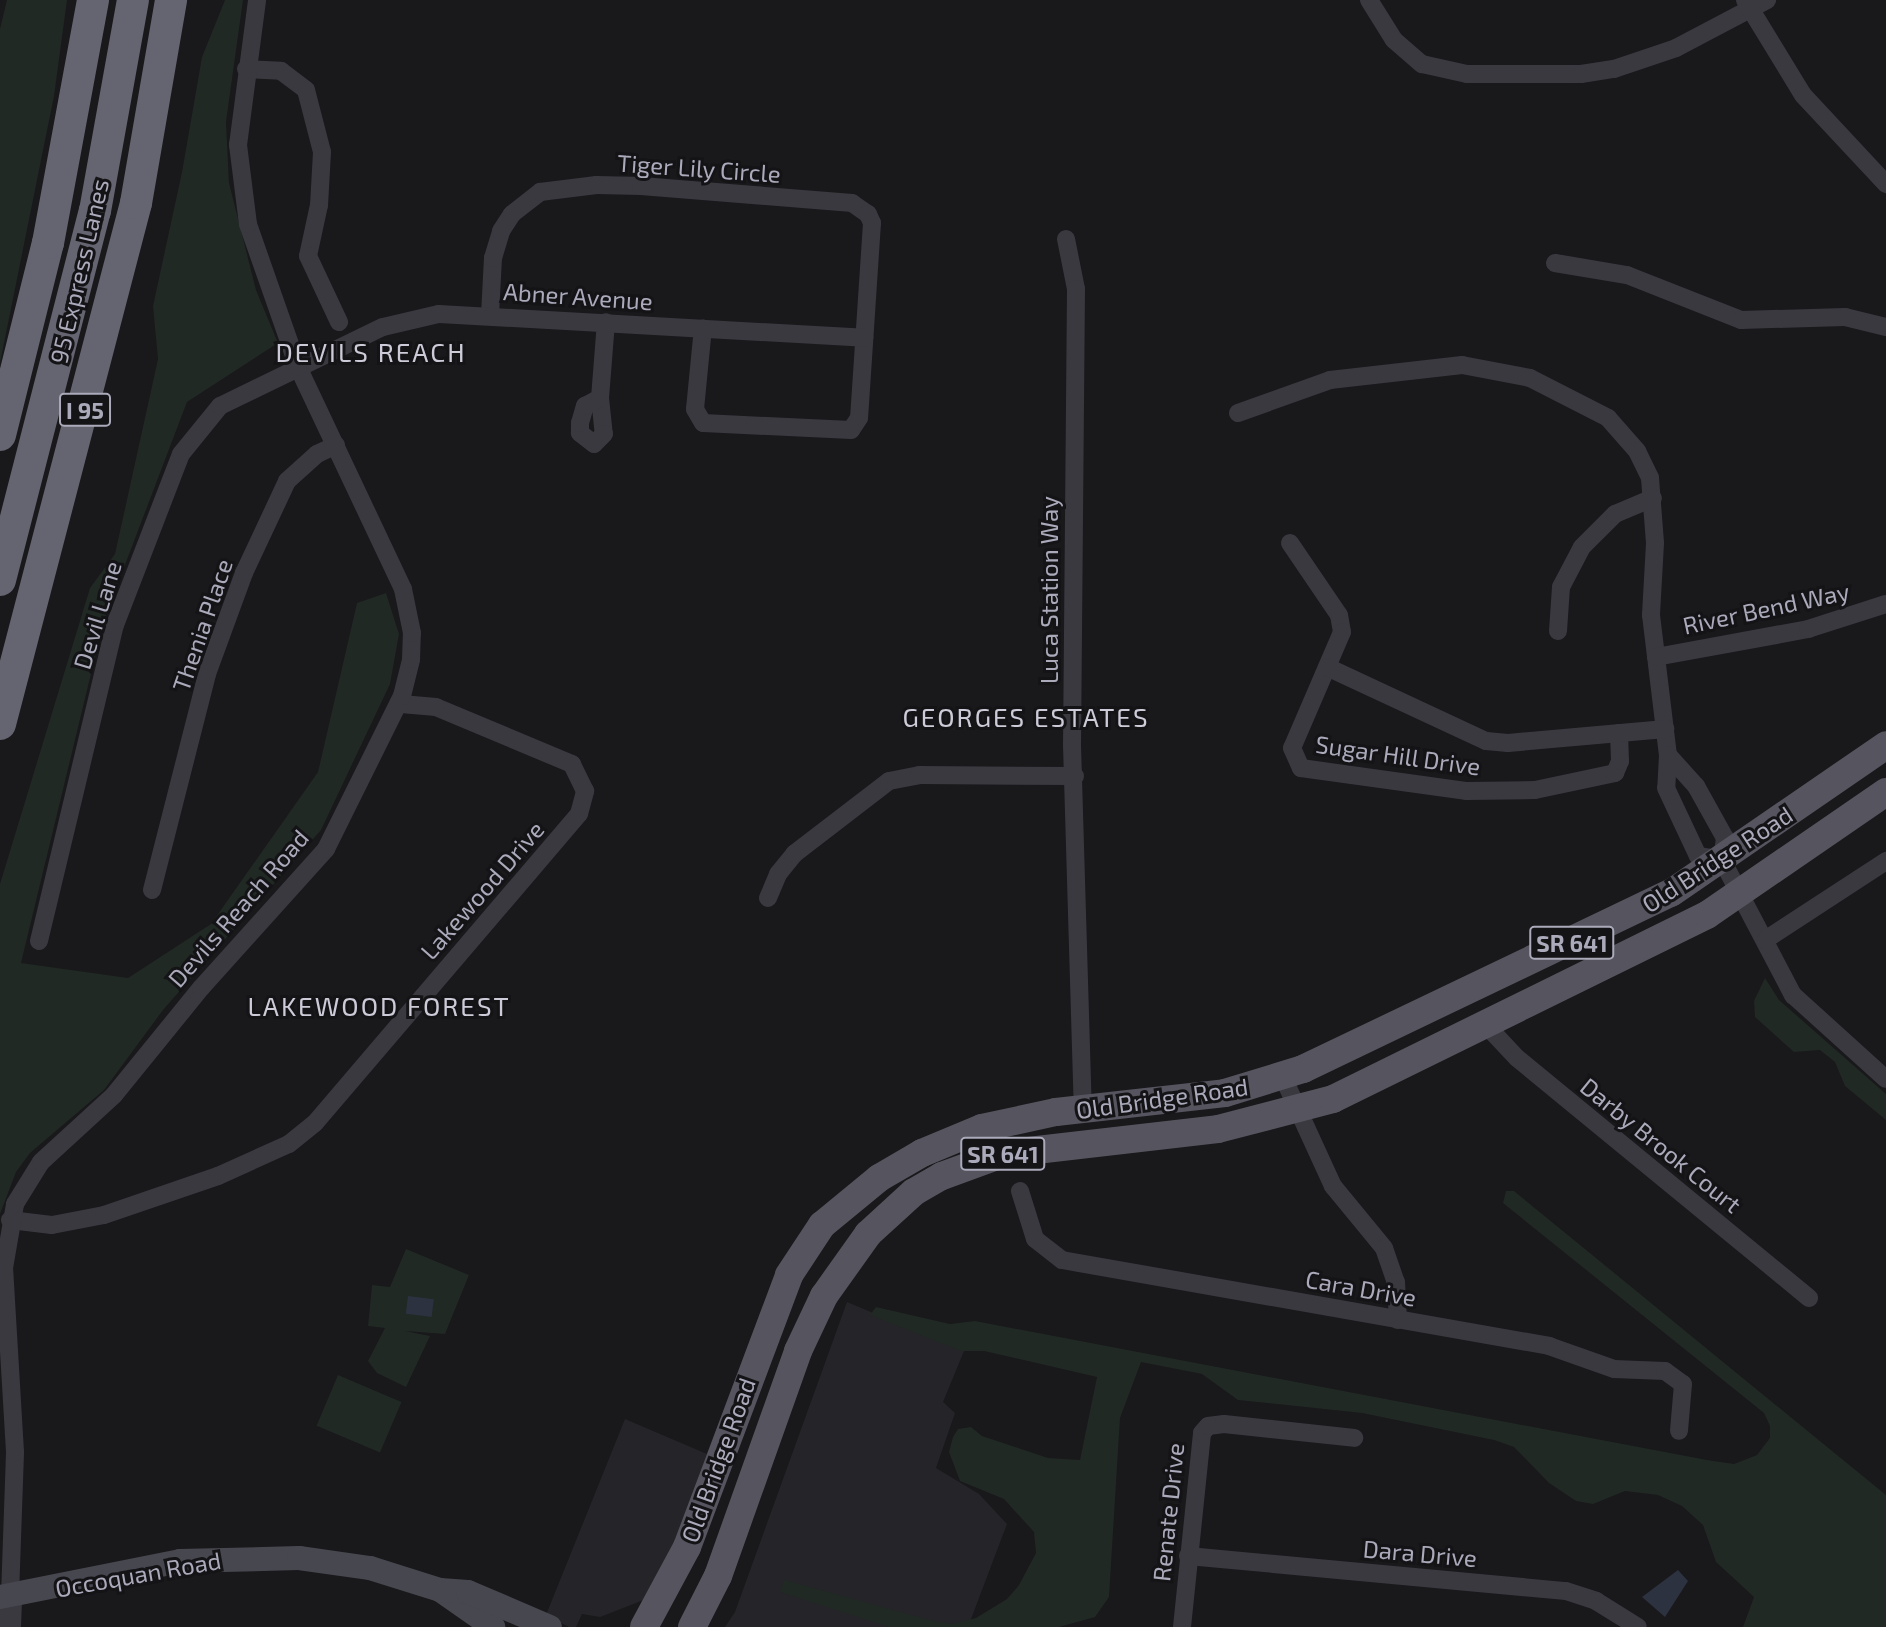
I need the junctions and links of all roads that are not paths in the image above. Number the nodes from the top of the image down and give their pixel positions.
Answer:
1 (93, 0) edge
2 (133, 0) edge
3 (171, 0) edge
4 (257, 0) edge
5 (1369, 0) edge
6 (1767, 0) edge
7 (1747, 5) edge
8 (246, 68) junction
9 (1886, 184) edge
10 (1066, 239) dead end
11 (1555, 263) dead end
12 (490, 315) junction
13 (339, 322) dead end
14 (606, 322) junction
15 (1886, 327) edge
16 (703, 328) junction
17 (864, 338) junction
18 (298, 367) junction
19 (600, 398) dead end
20 (1238, 413) dead end
21 (0, 435) edge
22 (336, 445) junction
23 (1653, 498) junction
24 (1290, 542) dead end
25 (0, 580) edge
26 (1886, 604) edge
27 (1558, 631) dead end
28 (1656, 657) junction
29 (1327, 667) junction
30 (398, 704) junction
31 (0, 724) edge
32 (1665, 729) junction
33 (1619, 733) junction
34 (1886, 744) edge
35 (1668, 755) junction
36 (1074, 776) junction
37 (1886, 792) edge
38 (1722, 860) junction
39 (1886, 861) edge
40 (152, 890) dead end
41 (1740, 893) junction
42 (768, 898) dead end
43 (1765, 940) junction
44 (39, 941) dead end
45 (1486, 1025) junction
46 (1283, 1077) junction
47 (1886, 1079) edge
48 (1083, 1110) junction
49 (1297, 1111) junction
50 (1020, 1191) dead end
51 (10, 1220) junction
52 (1809, 1298) dead end
53 (1398, 1320) junction
54 (764, 1336) junction
55 (798, 1351) junction
56 (1679, 1431) dead end
57 (1354, 1438) dead end
58 (1188, 1556) junction
59 (440, 1590) junction
60 (5, 1596) edge
61 (9, 1627) edge
62 (493, 1627) edge
63 (550, 1627) edge
64 (644, 1627) edge
65 (692, 1627) edge
66 (1182, 1627) edge
67 (1638, 1627) edge

1 - 21 highway
2 - 25 highway, 95 Express Lanes
3 - 31 highway, I 95
4 - 8 street, Devils Reach Road
5 - 7 street
6 - 7 street
7 - 9 street
8 - 13 street
8 - 18 street, Devils Reach Road
10 - 36 street, Luca Station Way
11 - 15 street
12 - 14 street, Abner Avenue
12 - 17 street, Tiger Lily Circle
12 - 18 street, Abner Avenue
14 - 16 street, Abner Avenue
14 - 19 street
16 - 17 street, Abner Avenue
16 - 17 street, Tiger Lily Circle
18 - 22 street, Devils Reach Road
18 - 44 street, Devil Lane
20 - 23 street
22 - 30 street, Devils Reach Road
22 - 40 street, Thenia Place
23 - 27 street
23 - 28 street
24 - 29 street, Sugar Hill Drive
26 - 28 street, River Bend Way
28 - 32 street
29 - 33 street
29 - 33 street, Sugar Hill Drive
30 - 51 street, Devils Reach Road
30 - 51 street, Lakewood Drive
32 - 33 street
32 - 35 street
34 - 38 main road, Old Bridge Road / SR 641
35 - 38 street
35 - 38 street
36 - 42 street
36 - 48 street, Luca Station Way
37 - 41 main road, Old Bridge Road / SR 641
38 - 41 street
38 - 46 main road, Old Bridge Road / SR 641
39 - 43 street
41 - 43 street
41 - 45 main road, Old Bridge Road / SR 641
43 - 47 street
45 - 49 main road, Old Bridge Road / SR 641
45 - 52 street, Darby Brook Court
46 - 48 main road, Old Bridge Road / SR 641
46 - 49 street
48 - 54 main road, Old Bridge Road / SR 641
49 - 53 street
49 - 55 main road, Old Bridge Road / SR 641
50 - 53 street, Cara Drive
51 - 60 street, Devils Reach Road
53 - 56 street, Cara Drive
54 - 55 main road
54 - 64 main road, Old Bridge Road / SR 641
55 - 65 main road, Old Bridge Road / SR 641
57 - 58 street, Renate Drive
58 - 66 street, Renate Drive
58 - 67 street, Dara Drive
59 - 60 main road, Occoquan Road
59 - 62 main road, Occoquan Road
59 - 63 main road, Occoquan Road
60 - 61 street, Devils Reach Road

